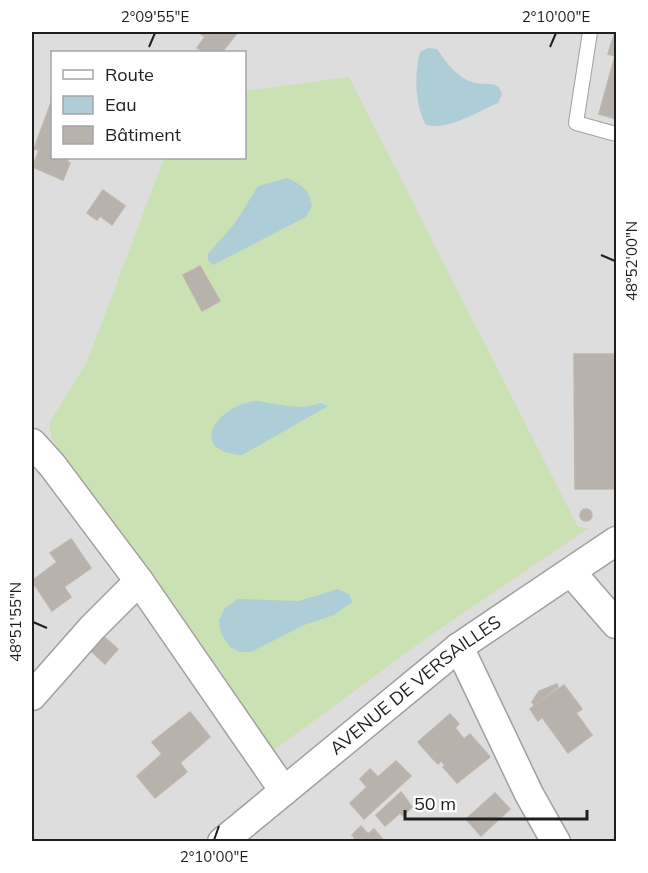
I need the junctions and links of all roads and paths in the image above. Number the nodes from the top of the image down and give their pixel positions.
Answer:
1 (590, 32) edge
2 (616, 134) edge
3 (32, 443) edge
4 (616, 541) edge
5 (571, 572) junction
6 (139, 581) junction
7 (616, 624) edge
8 (459, 647) junction
9 (32, 696) edge
10 (284, 791) junction
11 (222, 842) edge
12 (556, 842) edge

1 - 2 lane
3 - 6 street
4 - 5 street, AVENUE DE VERSAILLES
5 - 7 street
5 - 8 street, AVENUE DE VERSAILLES
6 - 9 street
6 - 10 street
8 - 10 street, AVENUE DE VERSAILLES
8 - 12 street
10 - 11 street, AVENUE DE VERSAILLES

